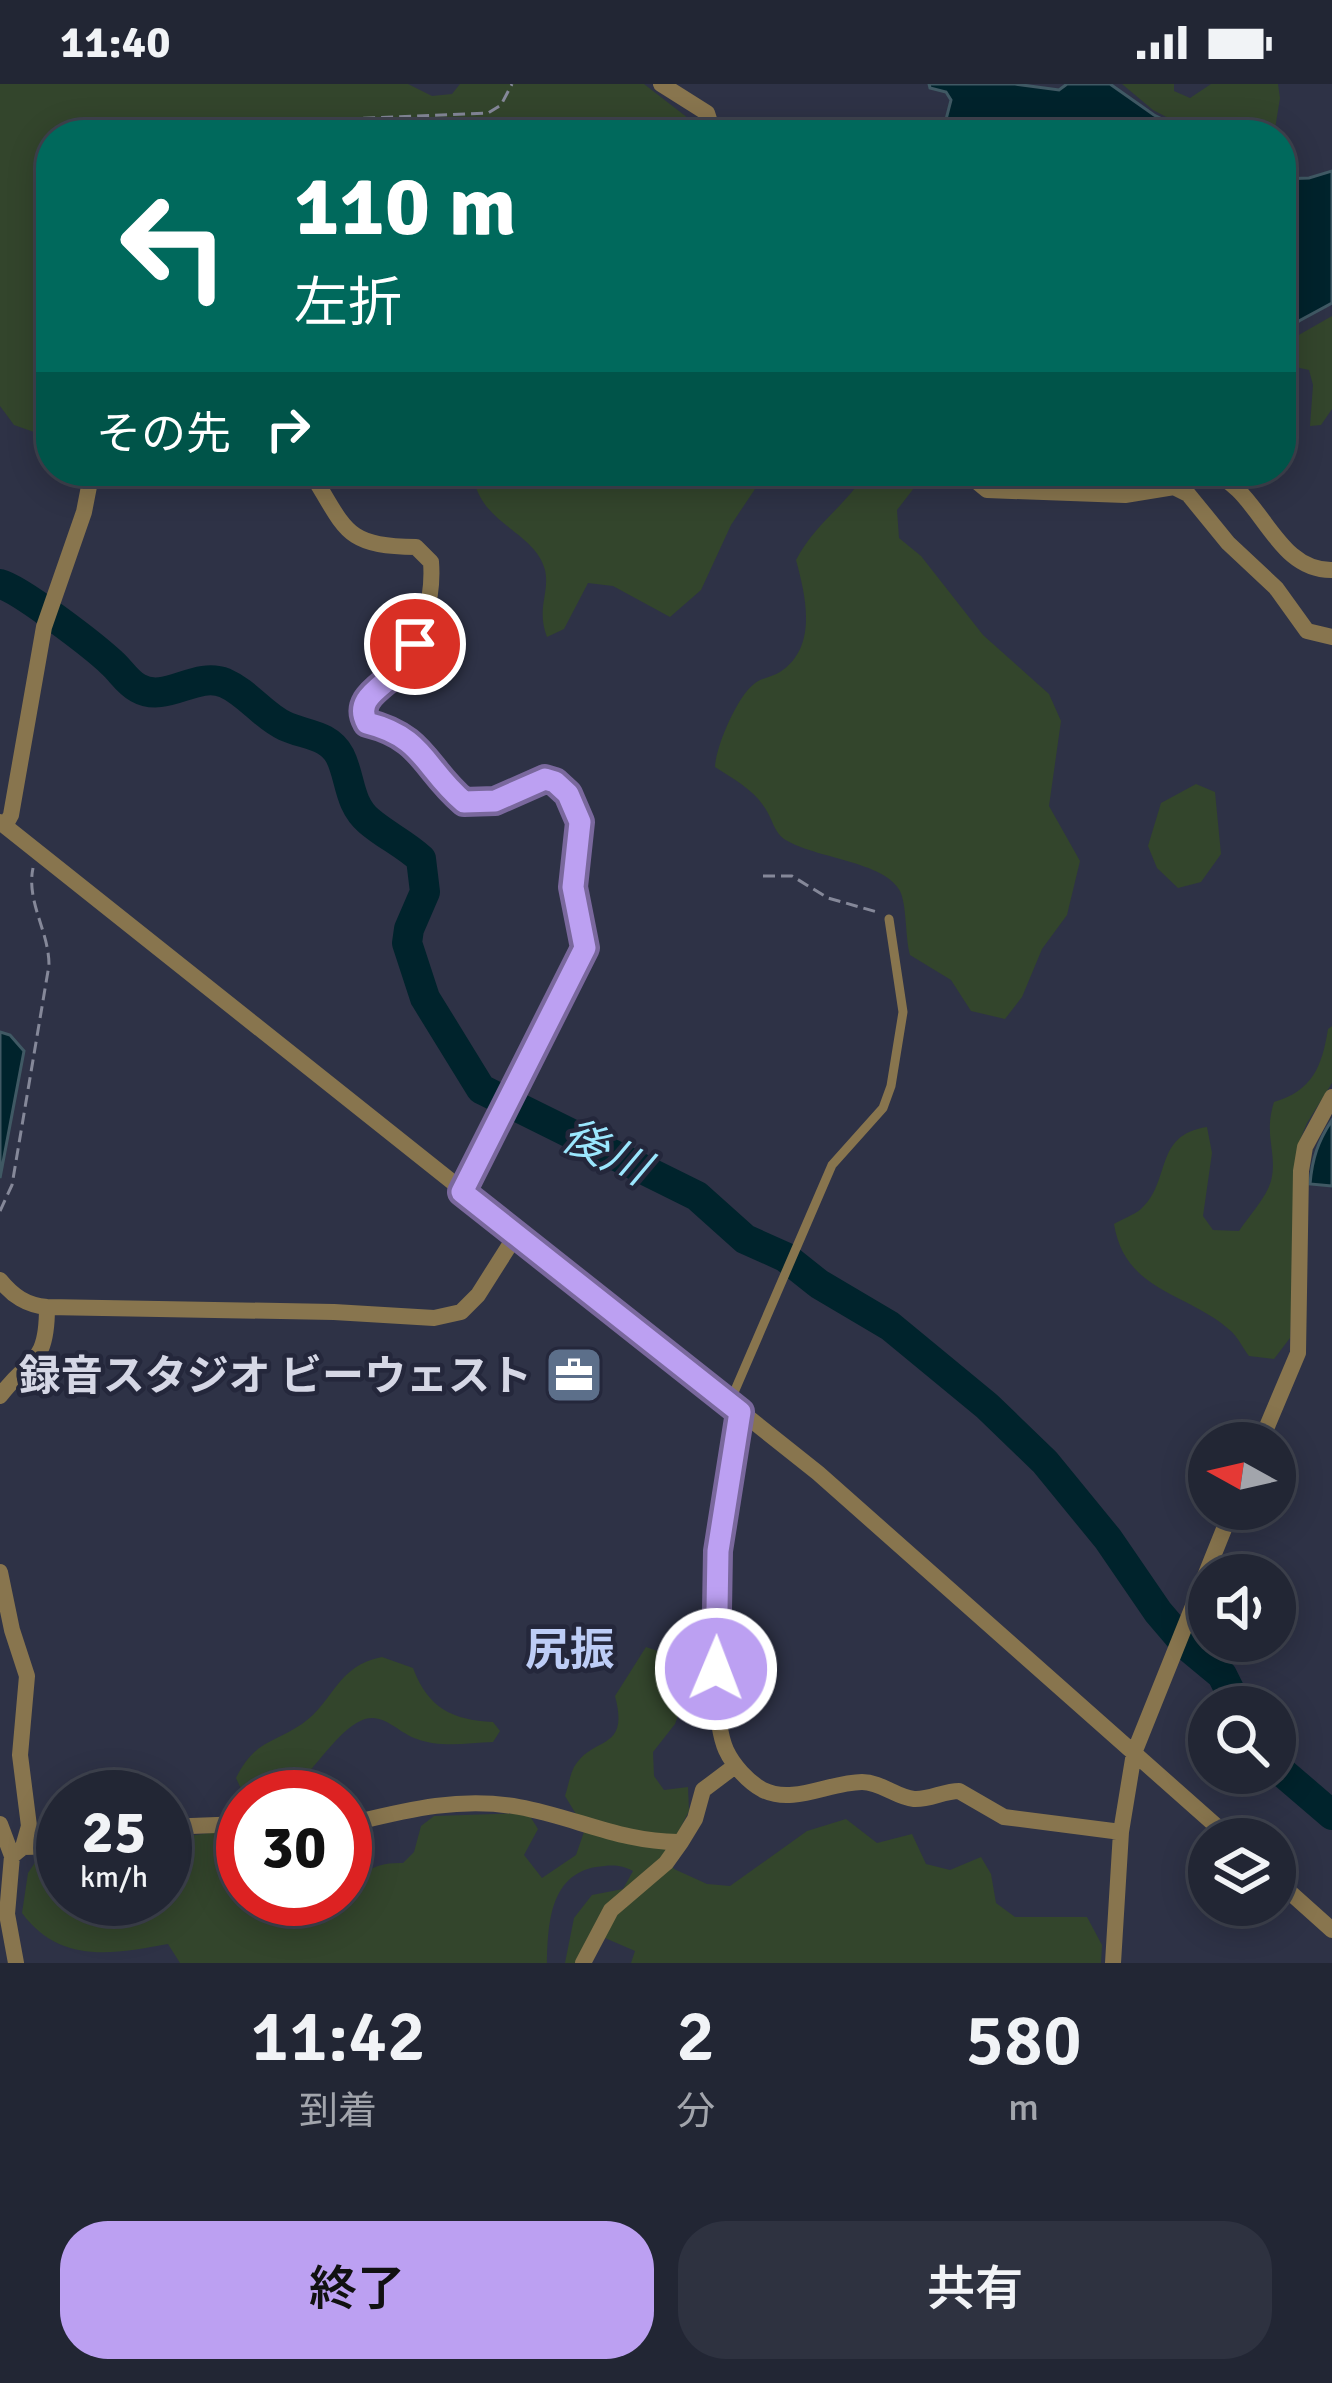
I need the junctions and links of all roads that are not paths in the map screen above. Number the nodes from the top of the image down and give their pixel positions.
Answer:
1 (661, 84) edge
2 (709, 120) edge
3 (89, 486) edge
4 (320, 486) edge
5 (982, 486) edge
6 (1236, 486) edge
7 (1174, 487) joint
8 (1332, 570) edge
9 (1332, 637) edge
10 (2, 824) edge
11 (889, 919) road end
12 (1332, 1097) edge
13 (462, 1192) junction
14 (516, 1235) junction
15 (0, 1280) edge
16 (47, 1307) junction
17 (0, 1396) edge
18 (734, 1408) junction
19 (1268, 1422) edge
20 (1223, 1530) edge
21 (0, 1572) edge
22 (1134, 1753) junction
23 (735, 1766) junction
24 (372, 1818) edge
25 (1207, 1818) edge
26 (0, 1824) edge
27 (1121, 1832) junction
28 (681, 1842) junction
29 (36, 1850) edge
30 (18, 1852) junction
31 (1296, 1898) edge
32 (1332, 1930) edge
33 (16, 1963) edge
34 (583, 1963) edge
35 (1113, 1963) edge

1 - 2 street
3 - 10 street
4 - 13 street
5 - 7 street
6 - 8 street
7 - 9 street
10 - 13 street
11 - 18 lane
12 - 19 street
13 - 14 street
14 - 16 street
14 - 18 street
15 - 16 street
16 - 17 street
18 - 22 street
18 - 23 street
20 - 22 street
21 - 30 street
22 - 25 street
22 - 27 street
23 - 27 street
23 - 28 street
24 - 28 street
26 - 30 street
27 - 35 street
28 - 34 street
29 - 30 street
30 - 33 street
31 - 32 street

